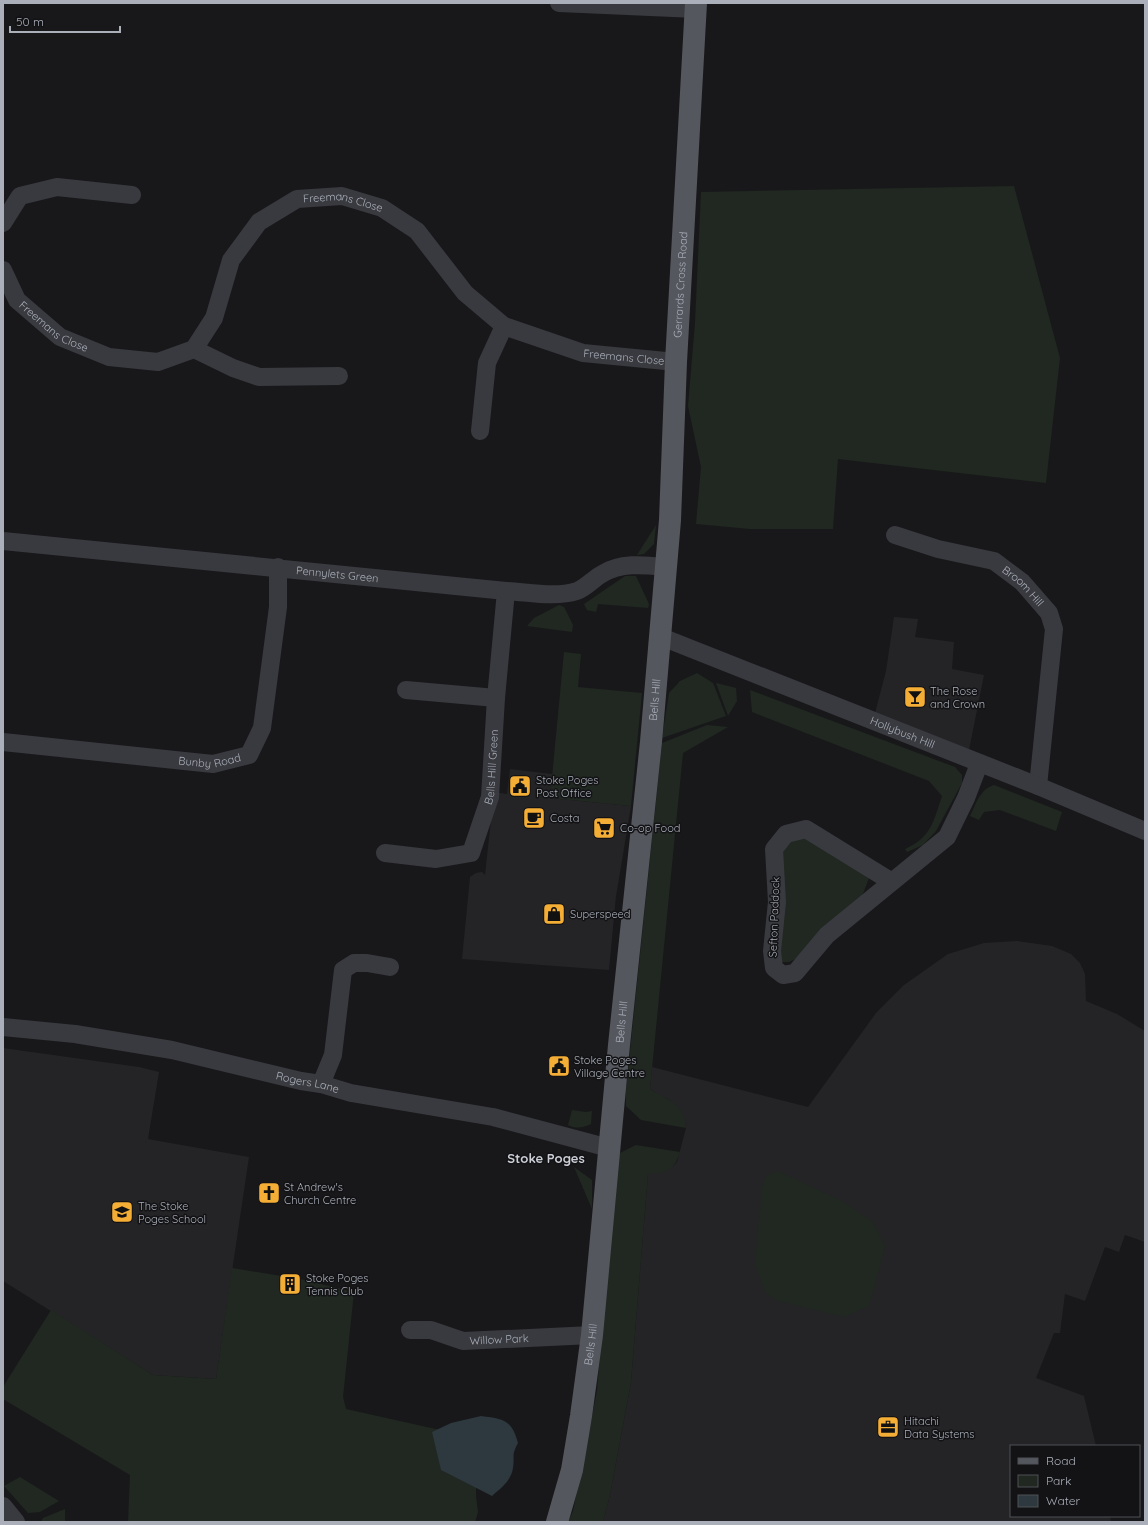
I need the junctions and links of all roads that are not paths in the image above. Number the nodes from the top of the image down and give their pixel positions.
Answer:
1 (559, 3) edge
2 (696, 6) edge
3 (132, 195) dead end
4 (3, 222) edge
5 (3, 270) edge
6 (504, 326) junction
7 (194, 349) junction
8 (676, 362) junction
9 (339, 376) dead end
10 (480, 431) dead end
11 (894, 535) dead end
12 (3, 541) edge
13 (278, 567) junction
14 (666, 567) junction
15 (506, 591) junction
16 (659, 636) junction
17 (406, 690) dead end
18 (496, 698) junction
19 (3, 742) edge
20 (979, 764) junction
21 (1038, 786) junction
22 (1145, 831) edge
23 (385, 853) dead end
24 (892, 882) junction
25 (390, 967) dead end
26 (3, 1027) edge
27 (322, 1084) junction
28 (609, 1148) junction
29 (410, 1330) dead end
30 (592, 1335) junction
31 (3, 1506) edge
32 (16, 1522) edge
33 (557, 1522) edge

1 - 2 street
2 - 8 main road, Gerrards Cross Road
3 - 4 street
5 - 7 street, Freemans Close
6 - 7 street, Freemans Close
6 - 8 street, Freemans Close
6 - 10 street
7 - 9 street
8 - 14 main road, Gerrards Cross Road
11 - 21 street, Broom Hill
12 - 13 street, Pennylets Green
13 - 15 street, Pennylets Green
13 - 19 street, Bunby Road
14 - 15 street, Pennylets Green
14 - 16 main road, Bells Hill
15 - 18 street, Bells Hill Green
16 - 20 street, Hollybush Hill
16 - 28 main road, Bells Hill
17 - 18 street
18 - 23 street, Bells Hill Green
20 - 21 street, Hollybush Hill
20 - 24 street, Sefton Paddock
21 - 22 street, Hollybush Hill
24 - 24 street, Sefton Paddock
25 - 27 street
26 - 27 street, Rogers Lane
27 - 28 street, Rogers Lane
28 - 30 main road, Bells Hill
29 - 30 street, Willow Park
30 - 33 main road, Bells Hill
31 - 32 street

